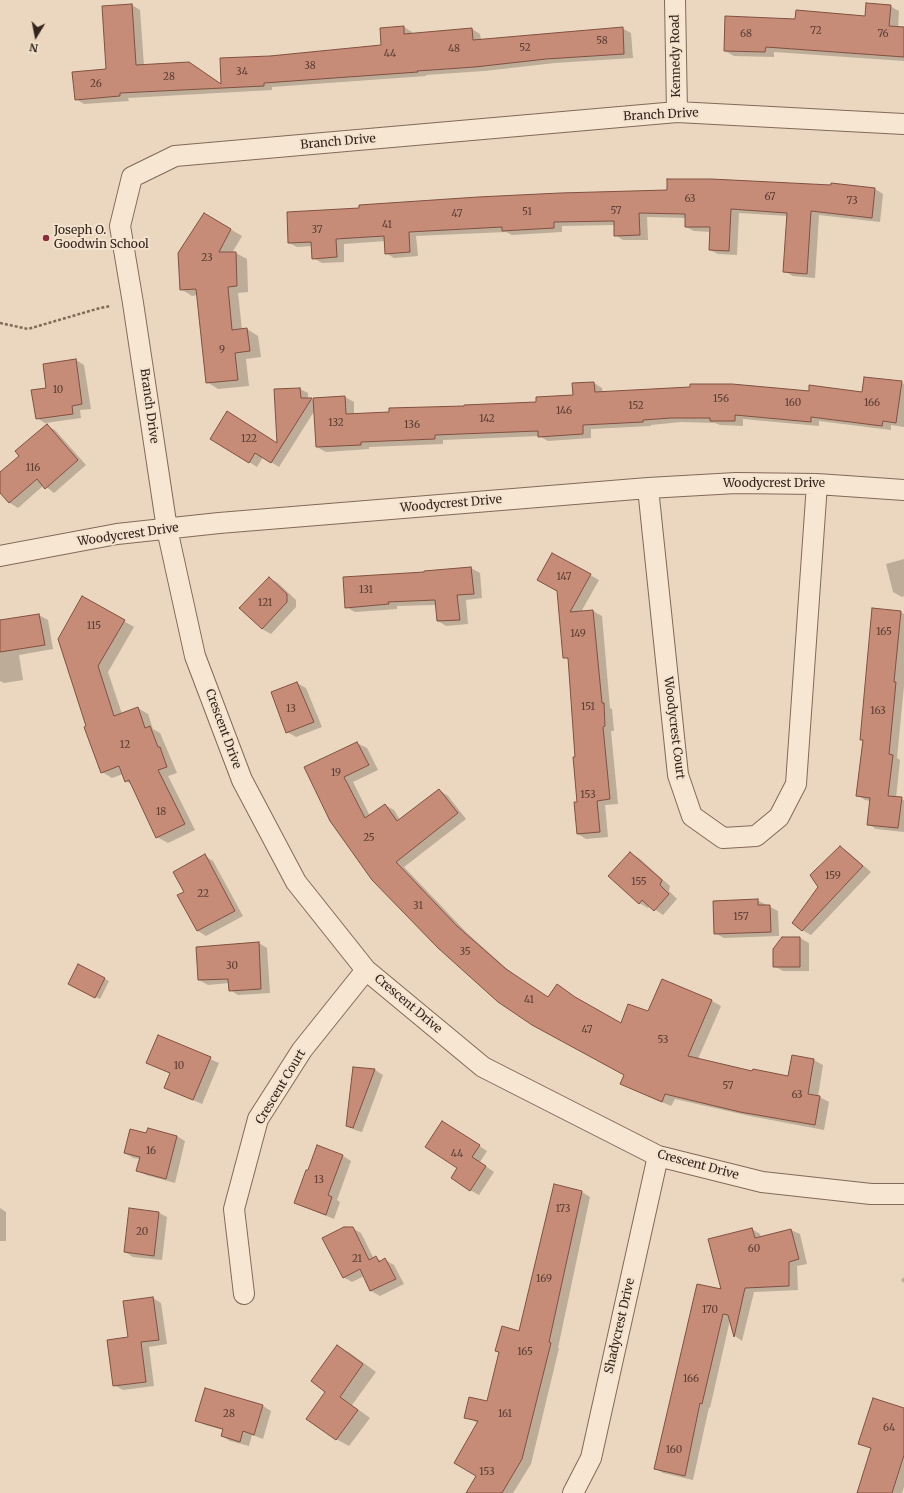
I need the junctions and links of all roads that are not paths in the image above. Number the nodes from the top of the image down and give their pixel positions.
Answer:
1 (675, 0) edge
2 (677, 112) junction
3 (904, 124) edge
4 (817, 484) junction
5 (648, 488) junction
6 (904, 490) edge
7 (167, 529) junction
8 (0, 556) edge
9 (366, 970) junction
10 (658, 1156) junction
11 (904, 1194) edge
12 (244, 1294) dead end
13 (573, 1493) edge

1 - 2 street, Kennedy Road
2 - 3 street, Branch Drive
2 - 7 street, Branch Drive
4 - 5 street, Woodycrest Drive
4 - 5 street, Woodycrest Court
4 - 6 street, Woodycrest Drive
5 - 7 street, Woodycrest Drive
7 - 8 street, Woodycrest Drive
7 - 9 street, Crescent Drive
9 - 10 street, Crescent Drive
9 - 12 street, Crescent Court
10 - 11 street, Crescent Drive
10 - 13 street, Shadycrest Drive

